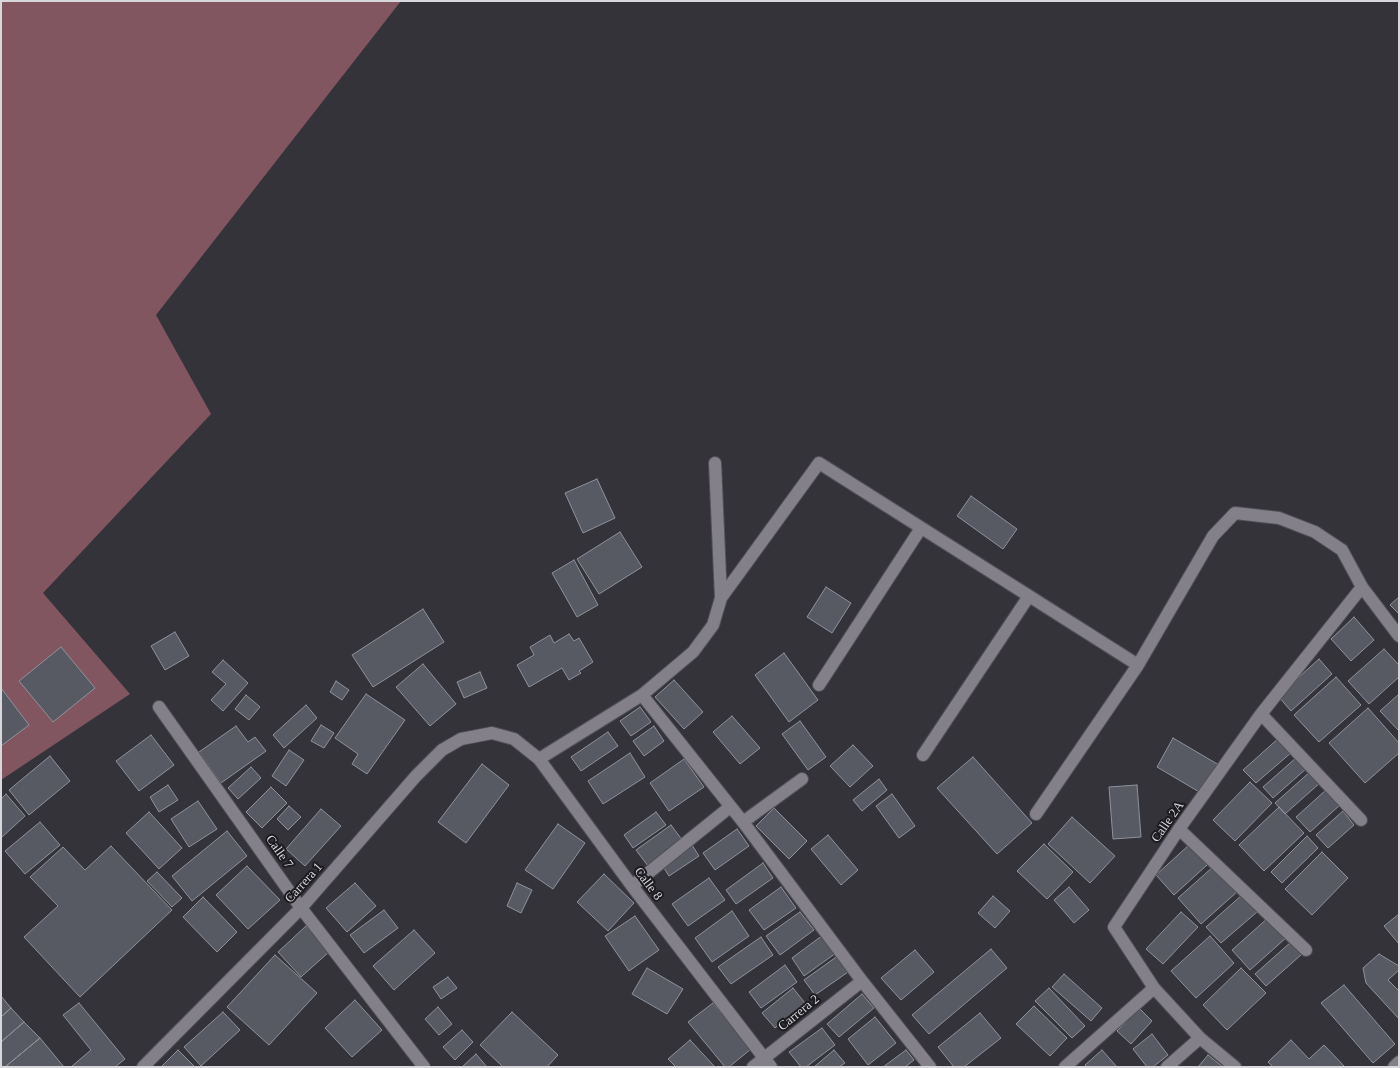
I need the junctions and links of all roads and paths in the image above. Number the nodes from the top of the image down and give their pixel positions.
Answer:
1 (715, 463) dead end
2 (922, 528) junction
3 (1362, 587) junction
4 (1029, 596) junction
5 (721, 598) junction
6 (1399, 636) edge
7 (1138, 665) junction
8 (819, 685) dead end
9 (642, 695) junction
10 (159, 707) dead end
11 (1262, 714) junction
12 (492, 733) joint
13 (924, 755) dead end
14 (539, 759) junction
15 (802, 780) dead end
16 (730, 807) junction
17 (1036, 814) dead end
18 (1361, 820) dead end
19 (742, 822) junction
20 (1179, 829) junction
21 (632, 886) junction
22 (301, 908) junction
23 (1306, 950) dead end
24 (862, 981) junction
25 (1154, 988) junction
26 (1200, 1038) junction
27 (1399, 1062) edge
28 (768, 1063) edge
29 (143, 1067) edge
30 (424, 1067) edge
31 (753, 1067) edge
32 (930, 1067) edge
33 (1064, 1067) edge
34 (1167, 1067) edge
35 (1235, 1067) edge
36 (1394, 1067) edge

1 - 5 street
2 - 4 street
2 - 5 street
2 - 8 street
3 - 6 street
3 - 7 street
3 - 11 street, Calle 2A
4 - 7 street
4 - 13 street
5 - 9 street
7 - 17 street
9 - 14 street
9 - 16 street
10 - 22 street, Calle 7
11 - 18 street
11 - 20 street, Calle 2A
12 - 14 street, Calle 8
12 - 22 street, Carrera 1
14 - 21 street, Calle 8
15 - 19 street
16 - 19 street
16 - 21 street
19 - 24 street
20 - 23 street
20 - 25 street, Calle 2A
21 - 28 street, Calle 8
22 - 29 street, Carrera 1
22 - 30 street, Calle 7
24 - 28 street, Carrera 2
24 - 32 street
25 - 26 street, Calle 2A
25 - 33 street
26 - 34 street
26 - 35 street, Calle 2A
27 - 36 street
28 - 31 street, Carrera 2

